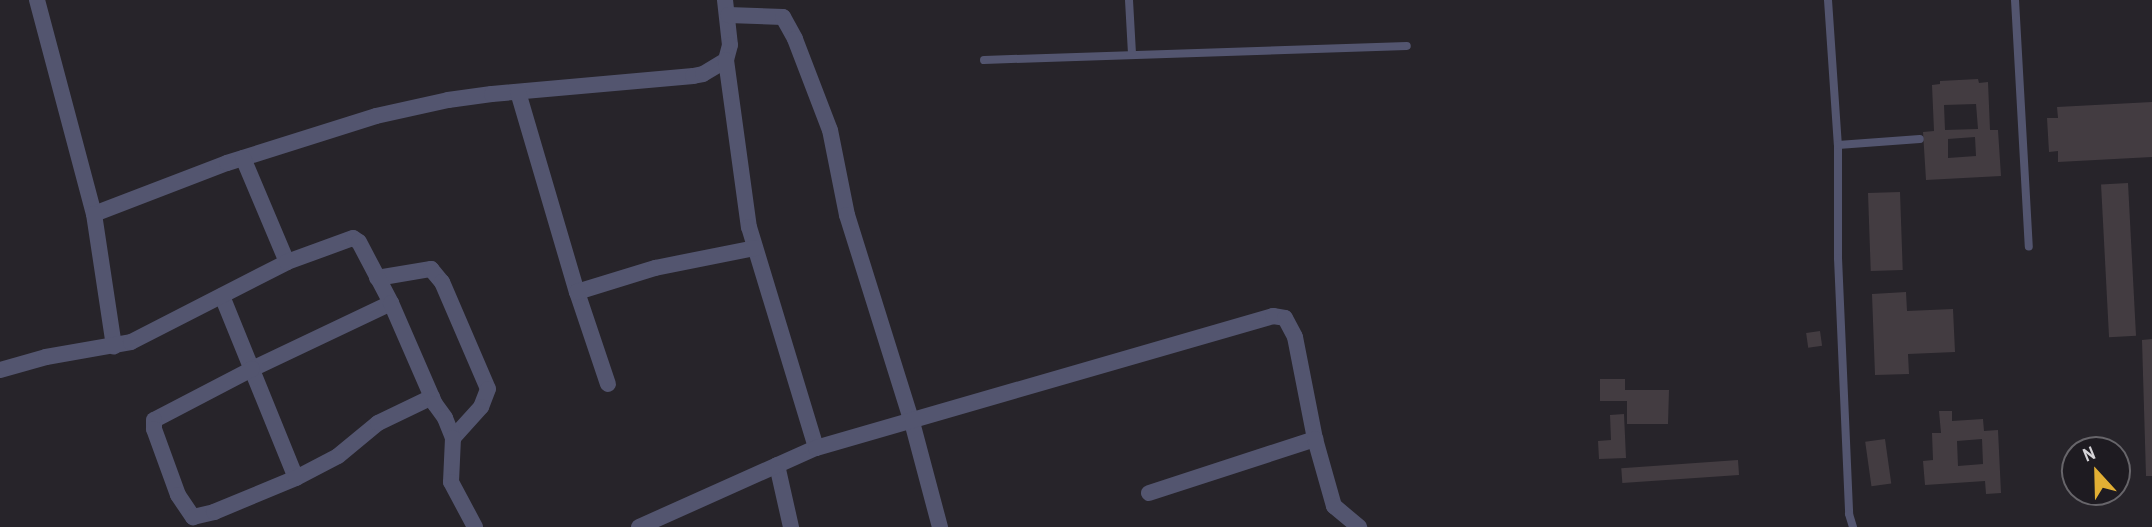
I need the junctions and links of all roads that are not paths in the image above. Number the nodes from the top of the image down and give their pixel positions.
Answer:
1 (37, 0) edge
2 (1129, 0) edge
3 (1828, 0) edge
4 (2015, 0) edge
5 (726, 8) edge
6 (1406, 46) dead end
7 (1132, 54) junction
8 (726, 60) junction
9 (984, 60) dead end
10 (518, 92) junction
11 (1920, 139) dead end
12 (1838, 145) junction
13 (243, 158) junction
14 (94, 214) junction
15 (2029, 247) dead end
16 (755, 248) junction
17 (287, 262) junction
18 (377, 278) junction
19 (577, 292) junction
20 (222, 296) junction
21 (391, 303) junction
22 (114, 347) junction
23 (252, 369) junction
24 (0, 370) edge
25 (608, 384) dead end
26 (432, 397) junction
27 (912, 422) junction
28 (453, 438) junction
29 (1315, 439) junction
30 (816, 448) junction
31 (777, 465) junction
32 (296, 478) junction
33 (1149, 493) dead end
34 (475, 527) edge
35 (639, 527) edge
36 (791, 527) edge
37 (940, 527) edge
38 (1359, 527) edge
39 (1853, 527) edge

1 - 14 street
2 - 7 lane
3 - 12 lane
4 - 15 lane
5 - 8 street
5 - 27 street
6 - 7 lane
7 - 9 lane
8 - 10 street
8 - 16 street
10 - 13 street
10 - 19 street
11 - 12 lane
12 - 39 lane
13 - 14 street
13 - 17 street
14 - 22 street
16 - 19 street
16 - 30 street
17 - 18 street
17 - 20 street
18 - 21 street
18 - 28 street
19 - 25 street
20 - 22 street
20 - 23 street
21 - 23 street
21 - 26 street
22 - 24 street
23 - 32 street
23 - 32 street
26 - 28 street
26 - 32 street
27 - 29 street
27 - 30 street
27 - 37 street
28 - 34 street
29 - 33 street
29 - 38 street
30 - 31 street
31 - 35 street
31 - 36 street

